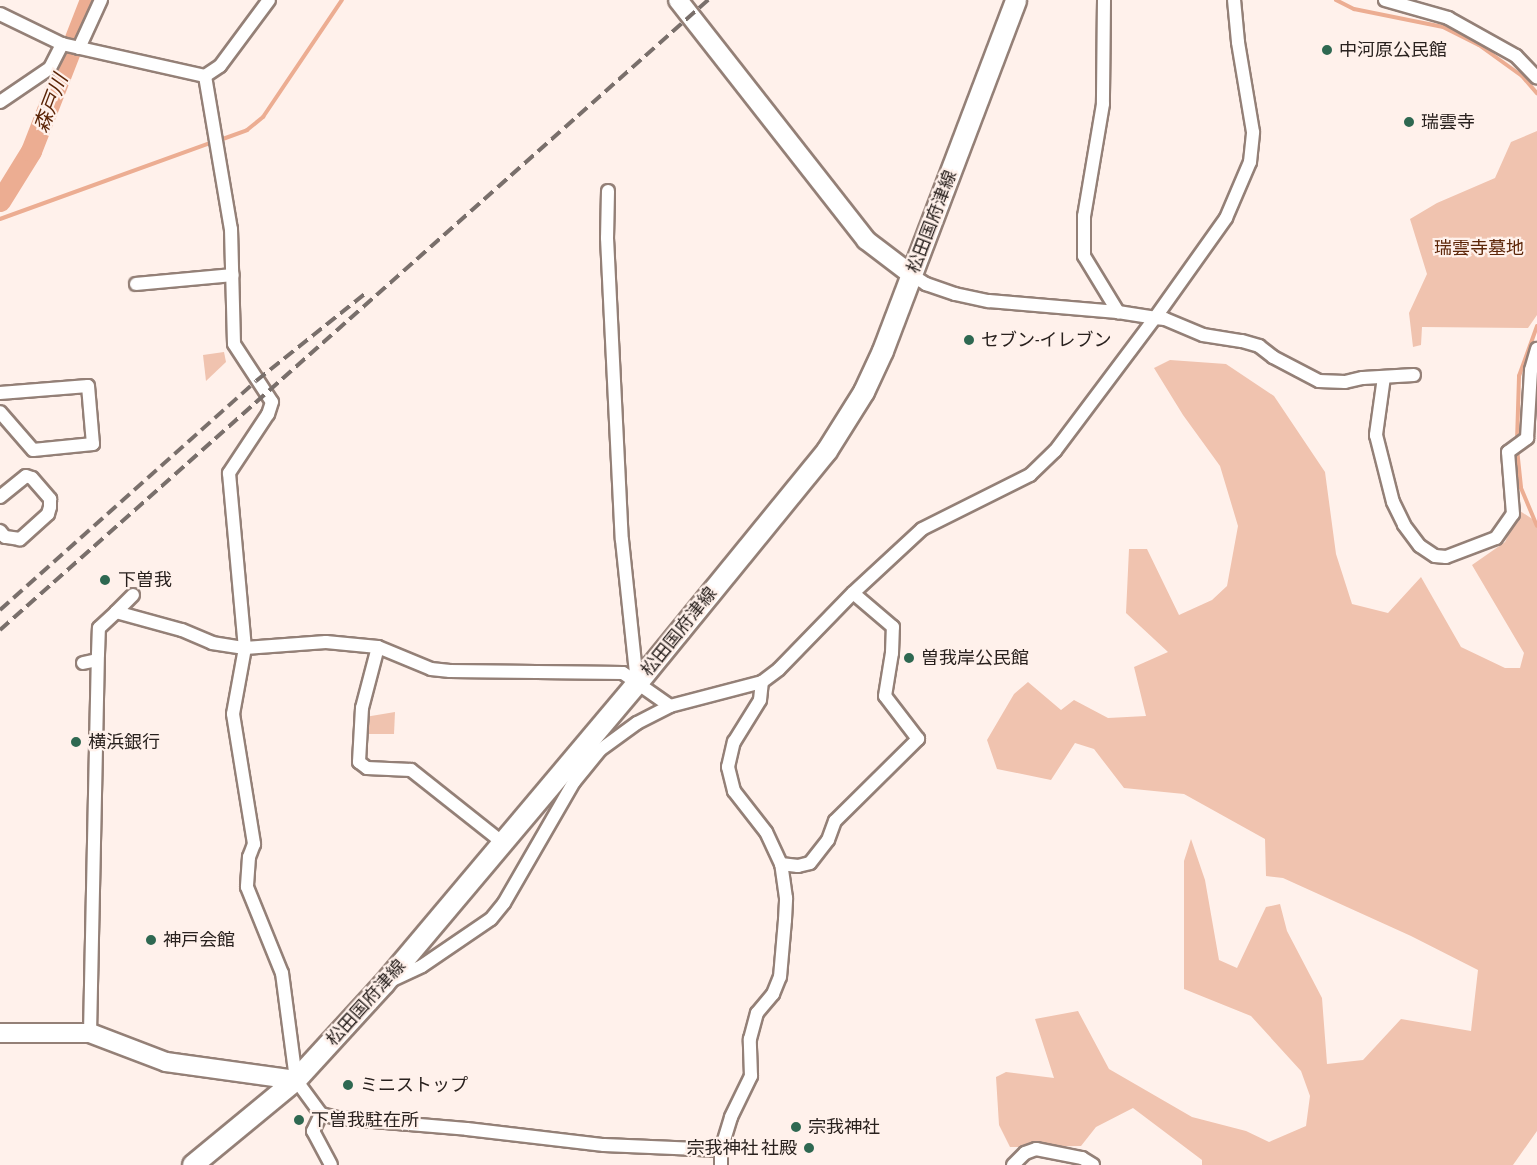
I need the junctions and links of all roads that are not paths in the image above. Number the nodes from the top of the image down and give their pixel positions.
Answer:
1 (101, 0) edge
2 (269, 0) edge
3 (678, 0) edge
4 (1016, 0) edge
5 (1104, 0) edge
6 (1234, 0) edge
7 (1384, 0) edge
8 (0, 14) edge
9 (62, 44) junction
10 (79, 48) junction
11 (206, 76) junction
12 (1537, 78) edge
13 (0, 102) edge
14 (608, 191) dead end
15 (912, 275) junction
16 (233, 276) junction
17 (136, 284) dead end
18 (1118, 312) junction
19 (1155, 318) junction
20 (1537, 349) edge
21 (1414, 375) dead end
22 (1384, 377) junction
23 (0, 393) edge
24 (0, 412) edge
25 (0, 497) edge
26 (0, 531) edge
27 (853, 593) junction
28 (134, 595) dead end
29 (116, 612) junction
30 (378, 647) junction
31 (245, 648) junction
32 (98, 660) junction
33 (82, 663) dead end
34 (762, 682) junction
35 (637, 684) junction
36 (670, 706) junction
37 (503, 843) junction
38 (781, 864) junction
39 (384, 984) junction
40 (0, 1033) edge
41 (90, 1033) junction
42 (296, 1080) junction
43 (321, 1114) junction
44 (721, 1150) junction
45 (193, 1165) edge
46 (331, 1165) edge
47 (721, 1165) edge
48 (1013, 1165) edge
49 (1093, 1165) edge

1 - 10 street
2 - 11 street
3 - 15 street
4 - 15 main road, 松田国府津線
5 - 18 street
6 - 19 street
7 - 12 street
8 - 9 street
9 - 10 street
9 - 13 street
10 - 11 street
11 - 16 street
14 - 35 street
15 - 18 street
15 - 35 main road, 松田国府津線
16 - 17 street
16 - 31 street
18 - 19 street
19 - 22 street
19 - 27 street
20 - 22 street
21 - 22 street
23 - 24 street
25 - 26 street
27 - 34 street
27 - 38 street
28 - 29 street
29 - 31 street
29 - 32 street
30 - 31 street
30 - 35 street
30 - 37 street
31 - 42 street
32 - 33 street
32 - 41 street
34 - 36 street
34 - 38 street
35 - 36 street
35 - 37 main road, 松田国府津線
36 - 39 street
37 - 39 main road, 松田国府津線
38 - 44 street
39 - 42 main road, 松田国府津線
40 - 41 street
41 - 42 street
42 - 43 street
42 - 45 main road, 松田国府津線
43 - 44 street
43 - 46 street
44 - 47 street
48 - 49 street

